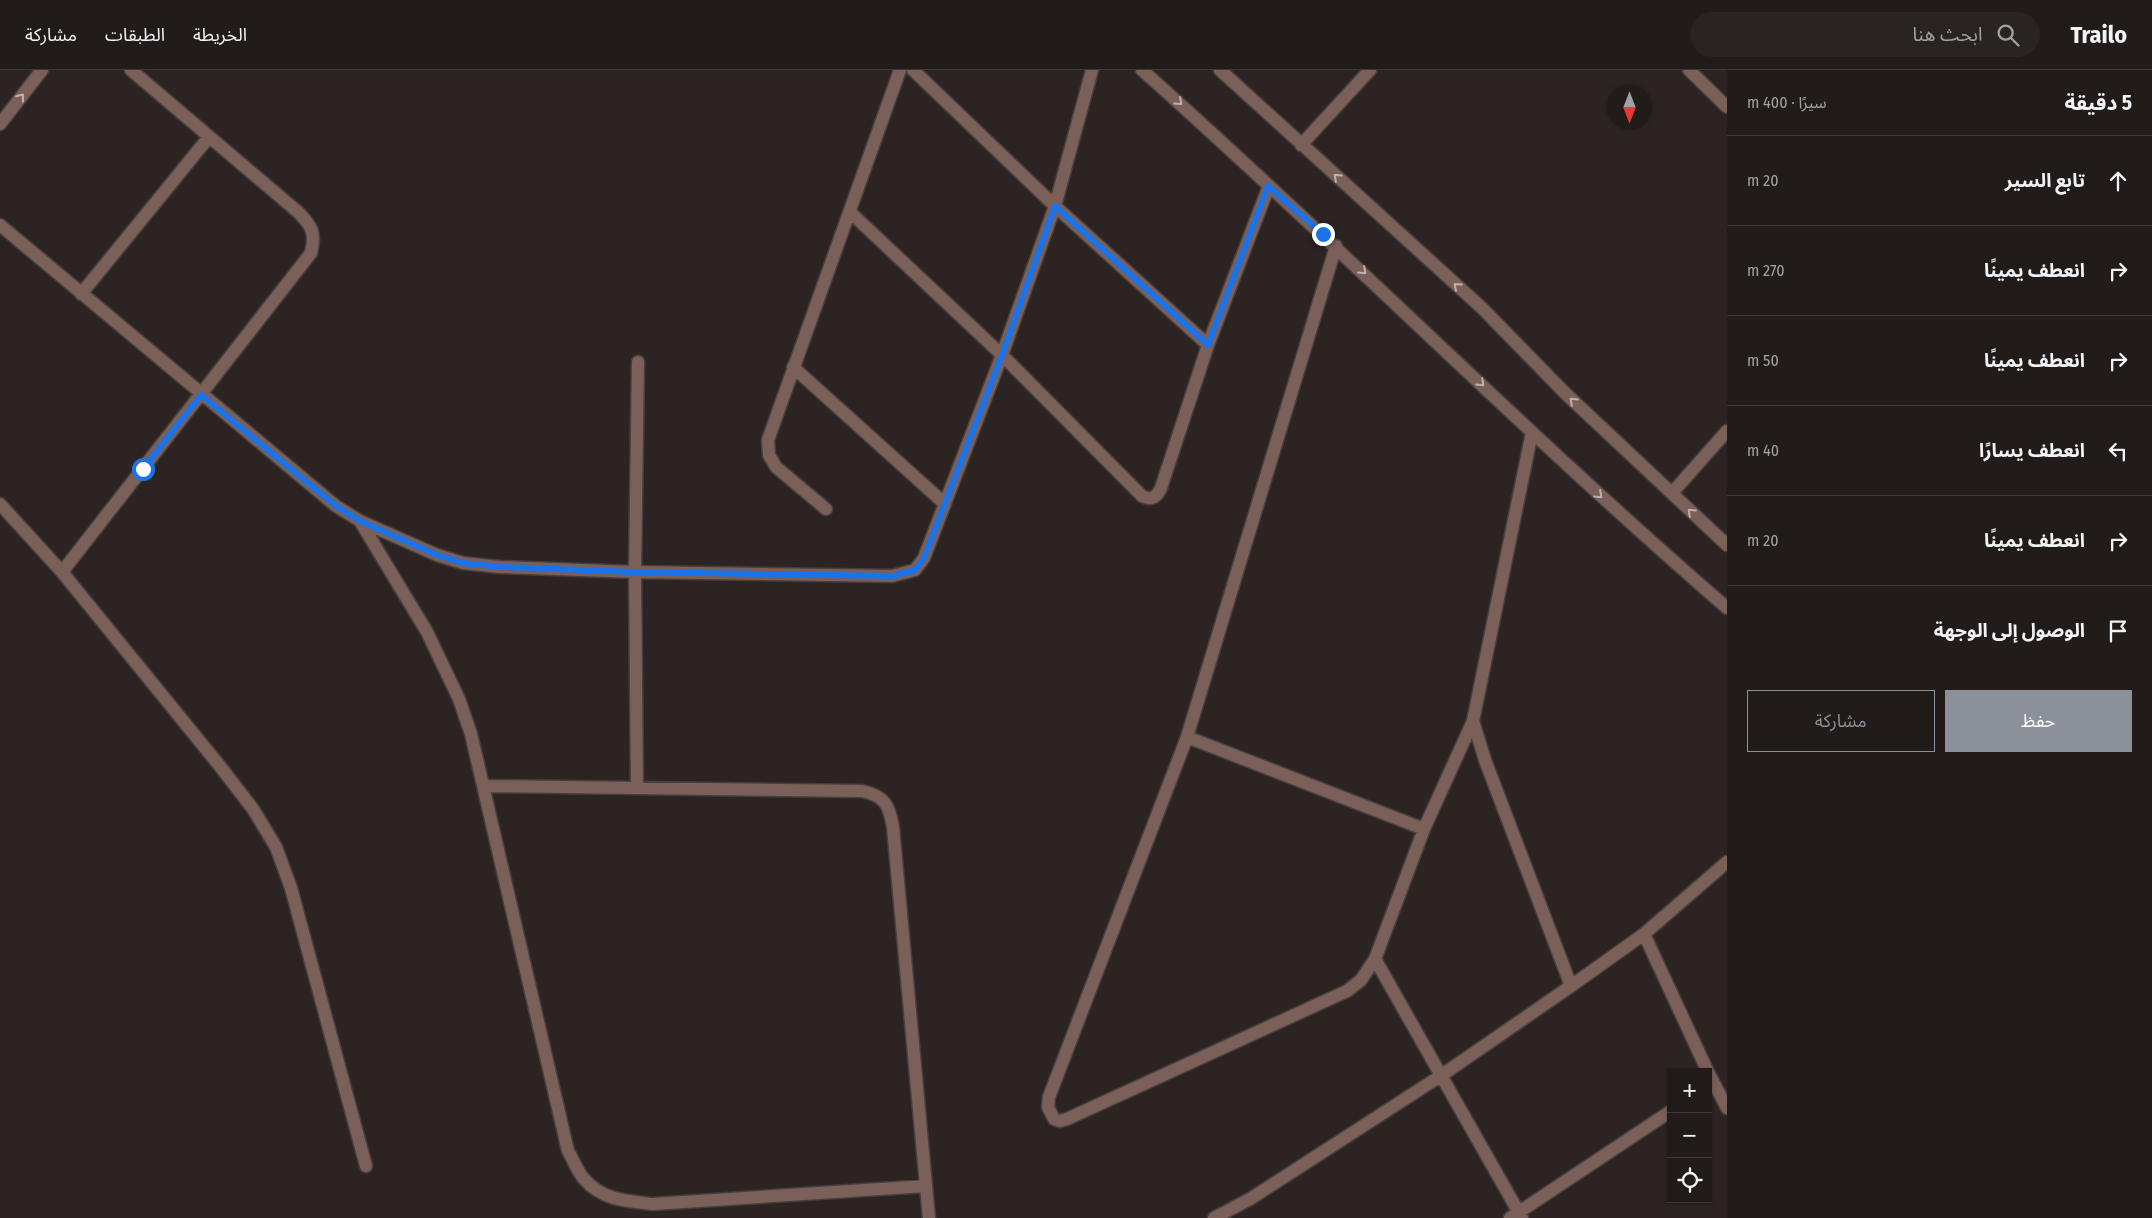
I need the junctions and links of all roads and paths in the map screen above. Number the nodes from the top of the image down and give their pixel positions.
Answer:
1 (42, 70) edge
2 (131, 70) edge
3 (900, 70) edge
4 (914, 70) edge
5 (1092, 70) edge
6 (1142, 70) edge
7 (1220, 70) edge
8 (1370, 70) edge
9 (1689, 70) edge
10 (1727, 107) edge
11 (0, 124) edge
12 (209, 138) junction
13 (1301, 146) junction
14 (1268, 186) junction
15 (1055, 206) junction
16 (850, 212) junction
17 (0, 225) edge
18 (1336, 246) junction
19 (82, 294) junction
20 (1208, 345) junction
21 (1002, 355) junction
22 (638, 362) dead end
23 (793, 367) junction
24 (201, 395) junction
25 (1727, 431) edge
26 (1532, 432) junction
27 (1672, 493) junction
28 (0, 504) edge
29 (945, 504) junction
30 (826, 509) dead end
31 (360, 521) junction
32 (1727, 545) edge
33 (62, 572) junction
34 (635, 572) junction
35 (1727, 608) edge
36 (1473, 721) junction
37 (1187, 737) junction
38 (484, 786) junction
39 (636, 788) junction
40 (1424, 829) junction
41 (1727, 862) edge
42 (1644, 934) junction
43 (1375, 959) junction
44 (1572, 986) junction
45 (1705, 1068) edge
46 (1442, 1074) junction
47 (1712, 1082) edge
48 (1727, 1108) edge
49 (1668, 1113) edge
50 (366, 1166) dead end
51 (926, 1186) junction
52 (1517, 1216) edge
53 (929, 1218) edge
54 (1214, 1218) edge

11 -> 1 street
2 - 12 street
3 - 16 street
4 - 15 street
5 - 15 street
6 -> 14 street
7 - 13 street
8 - 13 street
9 - 10 street
12 - 19 street
12 - 24 street
27 -> 13 street
14 - 18 street
14 - 20 street
15 - 20 street
15 - 21 street
16 - 21 street
16 - 23 street
17 - 19 street
18 -> 26 street
18 - 37 street
19 - 24 street
20 - 21 street
21 - 29 street
22 - 34 street
23 - 29 street
23 - 30 street
24 - 31 street
24 - 33 street
25 - 27 street
26 -> 35 street
26 - 36 street
32 -> 27 street
28 - 33 street
29 - 34 street
31 - 34 street
31 - 38 street
33 - 50 street
34 - 39 street
36 - 40 street
36 - 44 street
37 - 40 street
37 - 43 street
38 - 39 street
38 - 51 street
39 - 51 street
40 - 43 street
41 - 42 street
42 - 44 street
42 - 45 street
43 - 46 street
44 - 46 street
46 - 52 street
46 - 54 street
47 - 48 street
49 - 52 street
51 - 53 street

